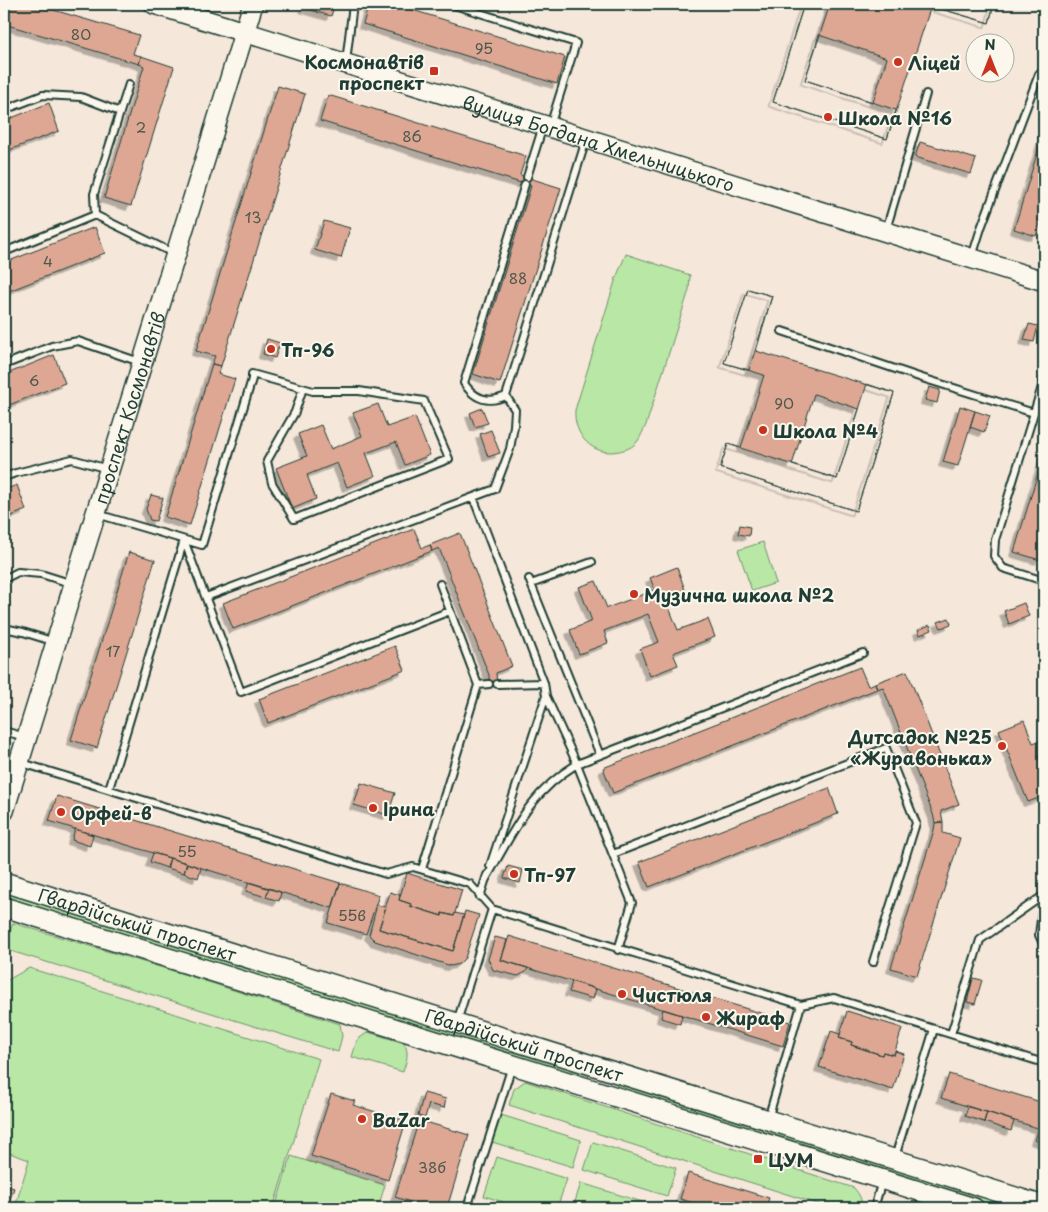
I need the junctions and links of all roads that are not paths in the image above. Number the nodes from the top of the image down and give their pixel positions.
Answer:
1 (154, 4) edge
2 (253, 4) edge
3 (353, 4) edge
4 (451, 4) edge
5 (244, 32) junction
6 (346, 64) junction
7 (1044, 69) edge
8 (129, 84) dead end
9 (926, 94) dead end
10 (4, 110) edge
11 (120, 112) junction
12 (547, 126) junction
13 (587, 138) junction
14 (95, 215) junction
15 (886, 231) junction
16 (4, 252) edge
17 (175, 254) junction
18 (971, 258) junction
19 (1044, 281) edge
20 (782, 331) dead end
21 (142, 362) junction
22 (4, 365) edge
23 (1044, 380) edge
24 (303, 388) junction
25 (506, 396) junction
26 (1034, 413) junction
27 (109, 469) junction
28 (4, 477) edge
29 (473, 497) junction
30 (96, 513) junction
31 (184, 540) junction
32 (592, 562) dead end
33 (4, 579) edge
34 (1044, 581) edge
35 (74, 584) junction
36 (440, 584) dead end
37 (206, 597) junction
38 (450, 610) junction
39 (4, 628) edge
40 (56, 642) junction
41 (862, 653) dead end
42 (544, 683) junction
43 (478, 685) junction
44 (546, 696) junction
45 (4, 731) edge
46 (26, 738) junction
47 (600, 755) junction
48 (19, 762) junction
49 (577, 764) junction
50 (109, 789) junction
51 (4, 811) edge
52 (613, 854) junction
53 (422, 869) junction
54 (486, 879) junction
55 (4, 882) edge
56 (480, 896) junction
57 (1044, 896) edge
58 (4, 907) edge
59 (492, 909) junction
60 (1044, 946) edge
61 (618, 950) junction
62 (874, 962) dead end
63 (801, 1005) junction
64 (457, 1023) junction
65 (934, 1029) junction
66 (951, 1034) junction
67 (1044, 1063) edge
68 (512, 1065) junction
69 (607, 1070) junction
70 (600, 1092) junction
71 (767, 1120) junction
72 (894, 1159) junction
73 (882, 1180) junction
74 (1044, 1206) edge
75 (467, 1208) edge
76 (874, 1208) edge
77 (974, 1208) edge

1 - 5 main road, вулиця Богдана Хмельницького
2 - 5 main road, проспект Космонавтів
3 - 6 lane
4 - 12 lane
5 - 6 main road, вулиця Богдана Хмельницького
5 - 17 main road, проспект Космонавтів
6 - 12 main road, вулиця Богдана Хмельницького
7 - 18 lane
8 - 11 lane
9 - 15 lane
10 - 11 lane
11 - 14 lane
12 - 13 main road, вулиця Богдана Хмельницького
12 - 25 lane
13 - 15 main road, вулиця Богдана Хмельницького
13 - 25 lane
14 - 16 lane
14 - 17 lane
15 - 18 main road, вулиця Богдана Хмельницького
17 - 21 main road, проспект Космонавтів
18 - 19 main road, вулиця Богдана Хмельницького
20 - 26 lane
21 - 22 lane
21 - 27 main road, проспект Космонавтів
23 - 26 lane
24 - 24 lane
24 - 31 lane
25 - 29 lane
26 - 34 lane
27 - 28 lane
27 - 30 main road, проспект Космонавтів
29 - 37 lane
29 - 42 lane
30 - 31 lane
30 - 35 main road, проспект Космонавтів
31 - 37 lane
31 - 50 lane
32 - 47 lane
33 - 35 lane
35 - 40 main road, проспект Космонавтів
36 - 38 lane
37 - 38 lane
38 - 43 lane
39 - 40 lane
40 - 46 main road, проспект Космонавтів
41 - 47 lane
42 - 43 lane
42 - 44 lane
43 - 53 lane
44 - 49 lane
44 - 54 lane
45 - 46 lane
46 - 48 main road, проспект Космонавтів
47 - 49 lane
48 - 50 lane
48 - 51 main road, проспект Космонавтів
49 - 52 lane
49 - 54 lane
50 - 53 lane
52 - 61 lane
52 - 62 lane
53 - 56 lane
54 - 56 lane
55 - 64 main road, Гвардійський проспект
56 - 59 lane
57 - 60 lane
57 - 66 lane
58 - 68 main road, Гвардійський проспект
59 - 61 lane
59 - 64 lane
61 - 63 lane
63 - 65 lane
63 - 71 lane
64 - 69 main road, Гвардійський проспект
65 - 66 lane
65 - 72 lane
66 - 67 lane
68 - 70 main road, Гвардійський проспект
68 - 75 lane
69 - 70 main road
69 - 71 main road, Гвардійський проспект
70 - 73 main road, Гвардійський проспект
71 - 72 main road, Гвардійський проспект
72 - 74 main road, Гвардійський проспект
73 - 76 lane
73 - 77 main road, Гвардійський проспект

